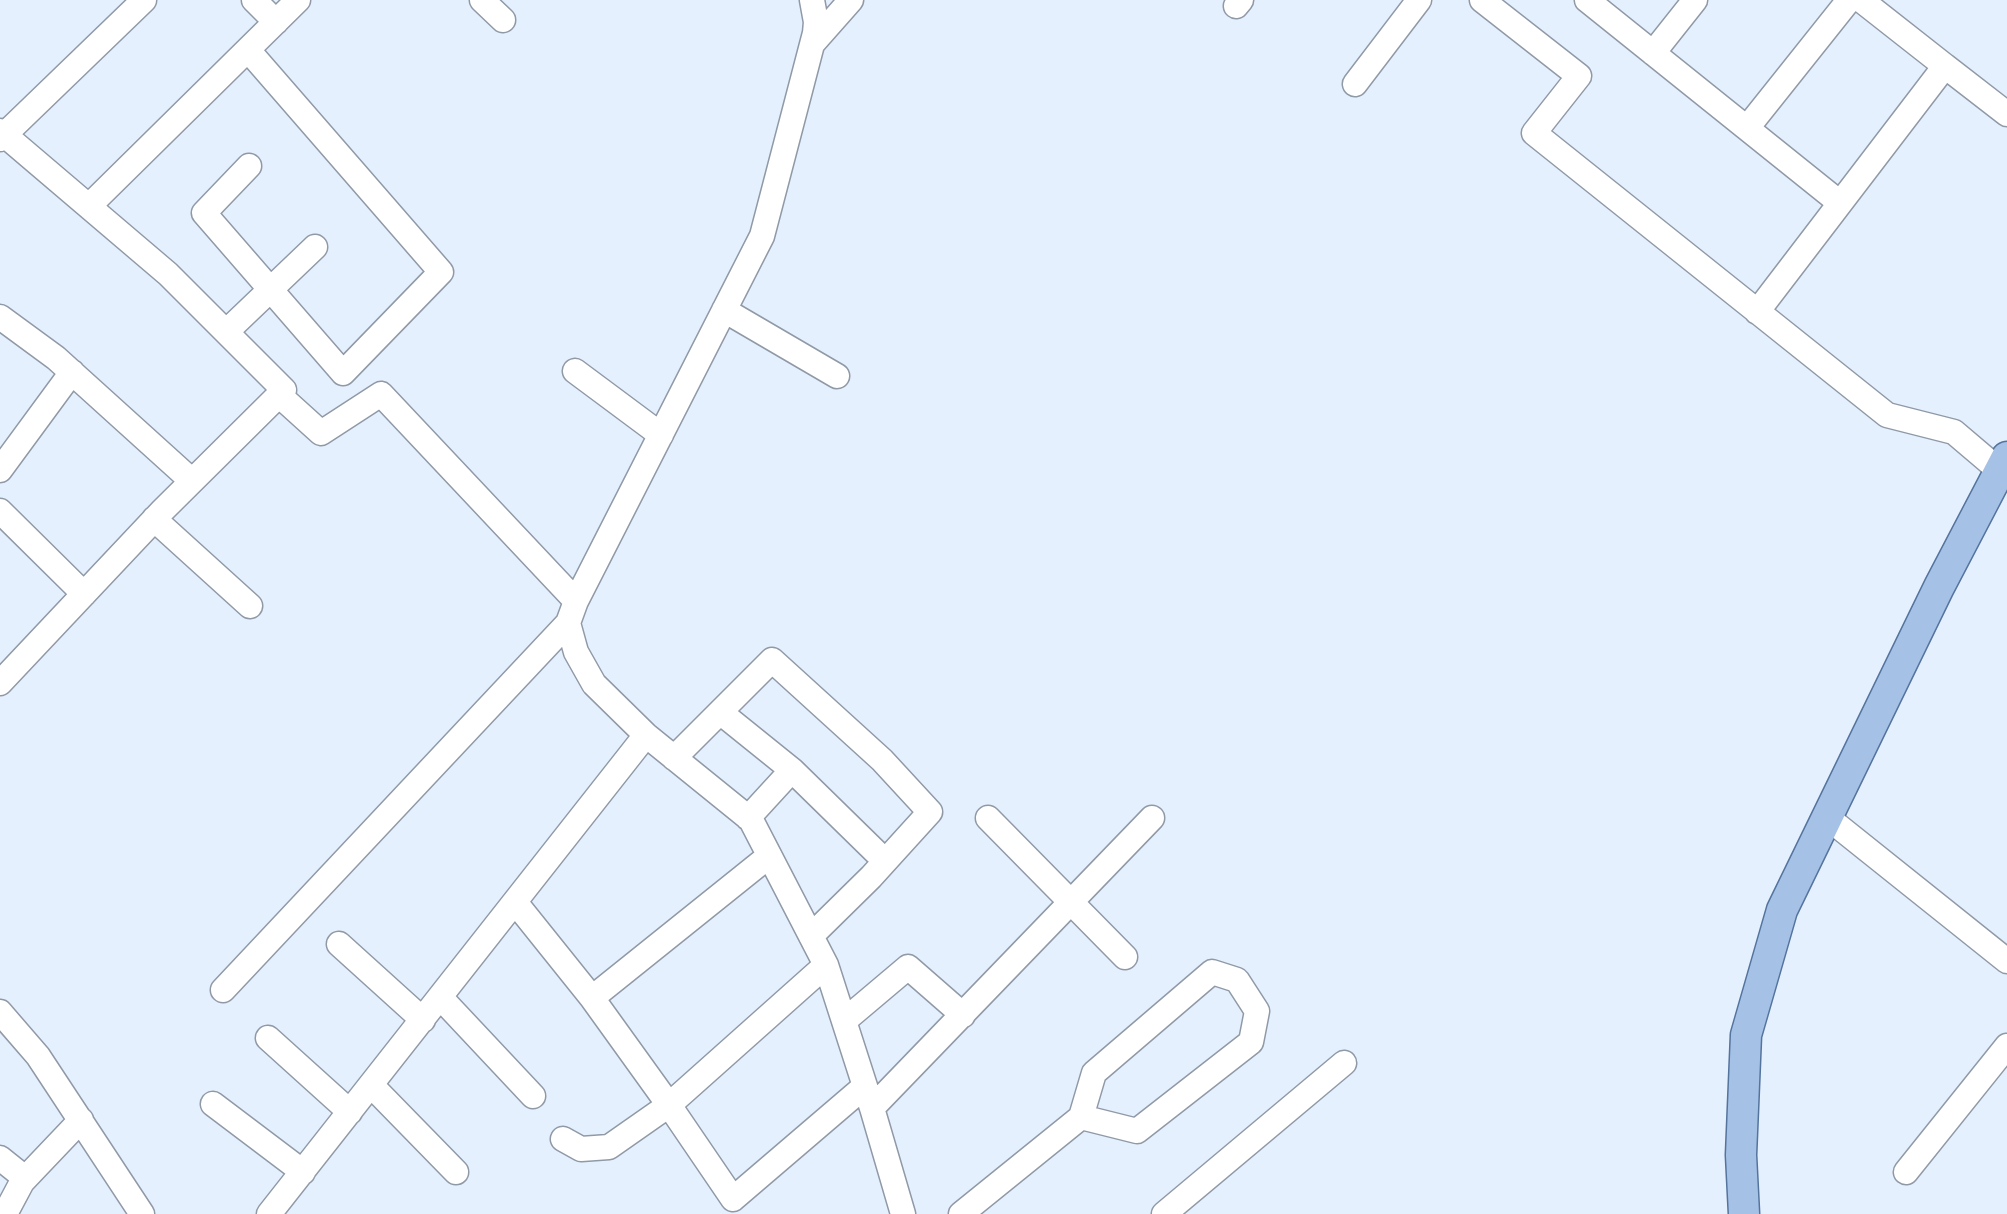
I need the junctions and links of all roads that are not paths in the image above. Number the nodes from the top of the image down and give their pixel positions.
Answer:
1 (144, 0) edge
2 (254, 0) edge
3 (298, 0) edge
4 (482, 0) edge
5 (812, 0) edge
6 (851, 0) edge
7 (1419, 0) edge
8 (1482, 0) edge
9 (1587, 0) edge
10 (1695, 0) edge
11 (1849, 0) edge
12 (1861, 0) edge
13 (503, 20) dead end
14 (276, 22) junction
15 (813, 43) junction
16 (248, 50) junction
17 (1653, 53) junction
18 (1945, 66) junction
19 (1355, 84) dead end
20 (2007, 114) edge
21 (1748, 128) junction
22 (1, 135) edge
23 (249, 166) dead end
24 (1840, 203) junction
25 (89, 206) junction
26 (315, 247) dead end
27 (271, 289) junction
28 (724, 310) junction
29 (1757, 312) junction
30 (0, 317) edge
31 (226, 332) junction
32 (575, 371) dead end
33 (72, 372) junction
34 (837, 376) dead end
35 (279, 395) junction
36 (661, 435) junction
37 (2004, 469) edge
38 (0, 470) edge
39 (192, 481) junction
40 (0, 512) edge
41 (154, 519) junction
42 (84, 594) junction
43 (249, 606) dead end
44 (572, 612) junction
45 (0, 683) edge
46 (720, 712) junction
47 (646, 735) junction
48 (674, 758) junction
49 (792, 770) junction
50 (748, 818) junction
51 (988, 818) dead end
52 (1152, 818) dead end
53 (1828, 818) junction
54 (770, 856) junction
55 (885, 861) junction
56 (515, 902) junction
57 (1071, 902) junction
58 (811, 936) junction
59 (339, 944) dead end
60 (1125, 957) dead end
61 (2007, 961) edge
62 (825, 965) junction
63 (223, 990) dead end
64 (440, 997) junction
65 (592, 998) junction
66 (0, 1012) edge
67 (963, 1015) junction
68 (423, 1020) junction
69 (844, 1021) junction
70 (268, 1038) dead end
71 (2007, 1046) edge
72 (1344, 1063) dead end
73 (371, 1085) junction
74 (533, 1096) dead end
75 (869, 1097) junction
76 (213, 1104) dead end
77 (669, 1105) junction
78 (350, 1112) junction
79 (1081, 1117) junction
80 (81, 1120) junction
81 (563, 1139) dead end
82 (0, 1158) edge
83 (303, 1172) junction
84 (456, 1172) dead end
85 (1906, 1173) dead end
86 (25, 1178) junction
87 (4, 1214) edge
88 (142, 1214) edge
89 (269, 1214) edge
90 (903, 1214) edge
91 (961, 1214) edge
92 (1164, 1214) edge
93 (1744, 1214) edge

1 - 22 street
2 - 14 street
3 - 14 street
4 - 13 street
5 - 15 street
6 - 15 street
7 - 19 street
8 - 29 street
9 - 17 street
10 - 17 street
11 - 21 street
12 - 18 street
14 - 16 street
15 - 28 street
16 - 25 street
16 - 27 street
17 - 21 street
18 - 20 street
18 - 24 street
21 - 24 street
22 - 25 street
23 - 27 street
24 - 29 street
25 - 31 street
26 - 27 street
27 - 31 street
28 - 34 street
28 - 36 street
29 - 37 street
30 - 33 street
31 - 35 street
32 - 36 street
33 - 38 street
33 - 39 street
35 - 39 street
35 - 44 street
36 - 44 street
37 - 53 main road
39 - 41 street
40 - 42 street
41 - 42 street
41 - 43 street
42 - 45 street
44 - 47 street
44 - 63 street
46 - 48 street
46 - 49 street
46 - 55 street
47 - 48 street
47 - 56 street
48 - 50 street
49 - 50 street
49 - 55 street
50 - 54 street
51 - 57 street
52 - 57 street
53 - 61 street
53 - 93 main road
54 - 58 street
54 - 65 street
55 - 58 street
56 - 64 street
56 - 65 street
57 - 60 street
57 - 67 street
58 - 62 street
59 - 68 street
62 - 69 street
62 - 77 street
64 - 68 street
64 - 74 street
65 - 77 street
66 - 80 street
67 - 69 street
67 - 75 street
68 - 73 street
69 - 75 street
70 - 78 street
71 - 85 street
72 - 92 street
73 - 78 street
73 - 84 street
75 - 77 street
75 - 90 street
76 - 83 street
77 - 81 street
78 - 83 street
79 - 79 street
79 - 91 street
80 - 86 street
80 - 88 street
82 - 86 street
83 - 89 street
86 - 87 street

